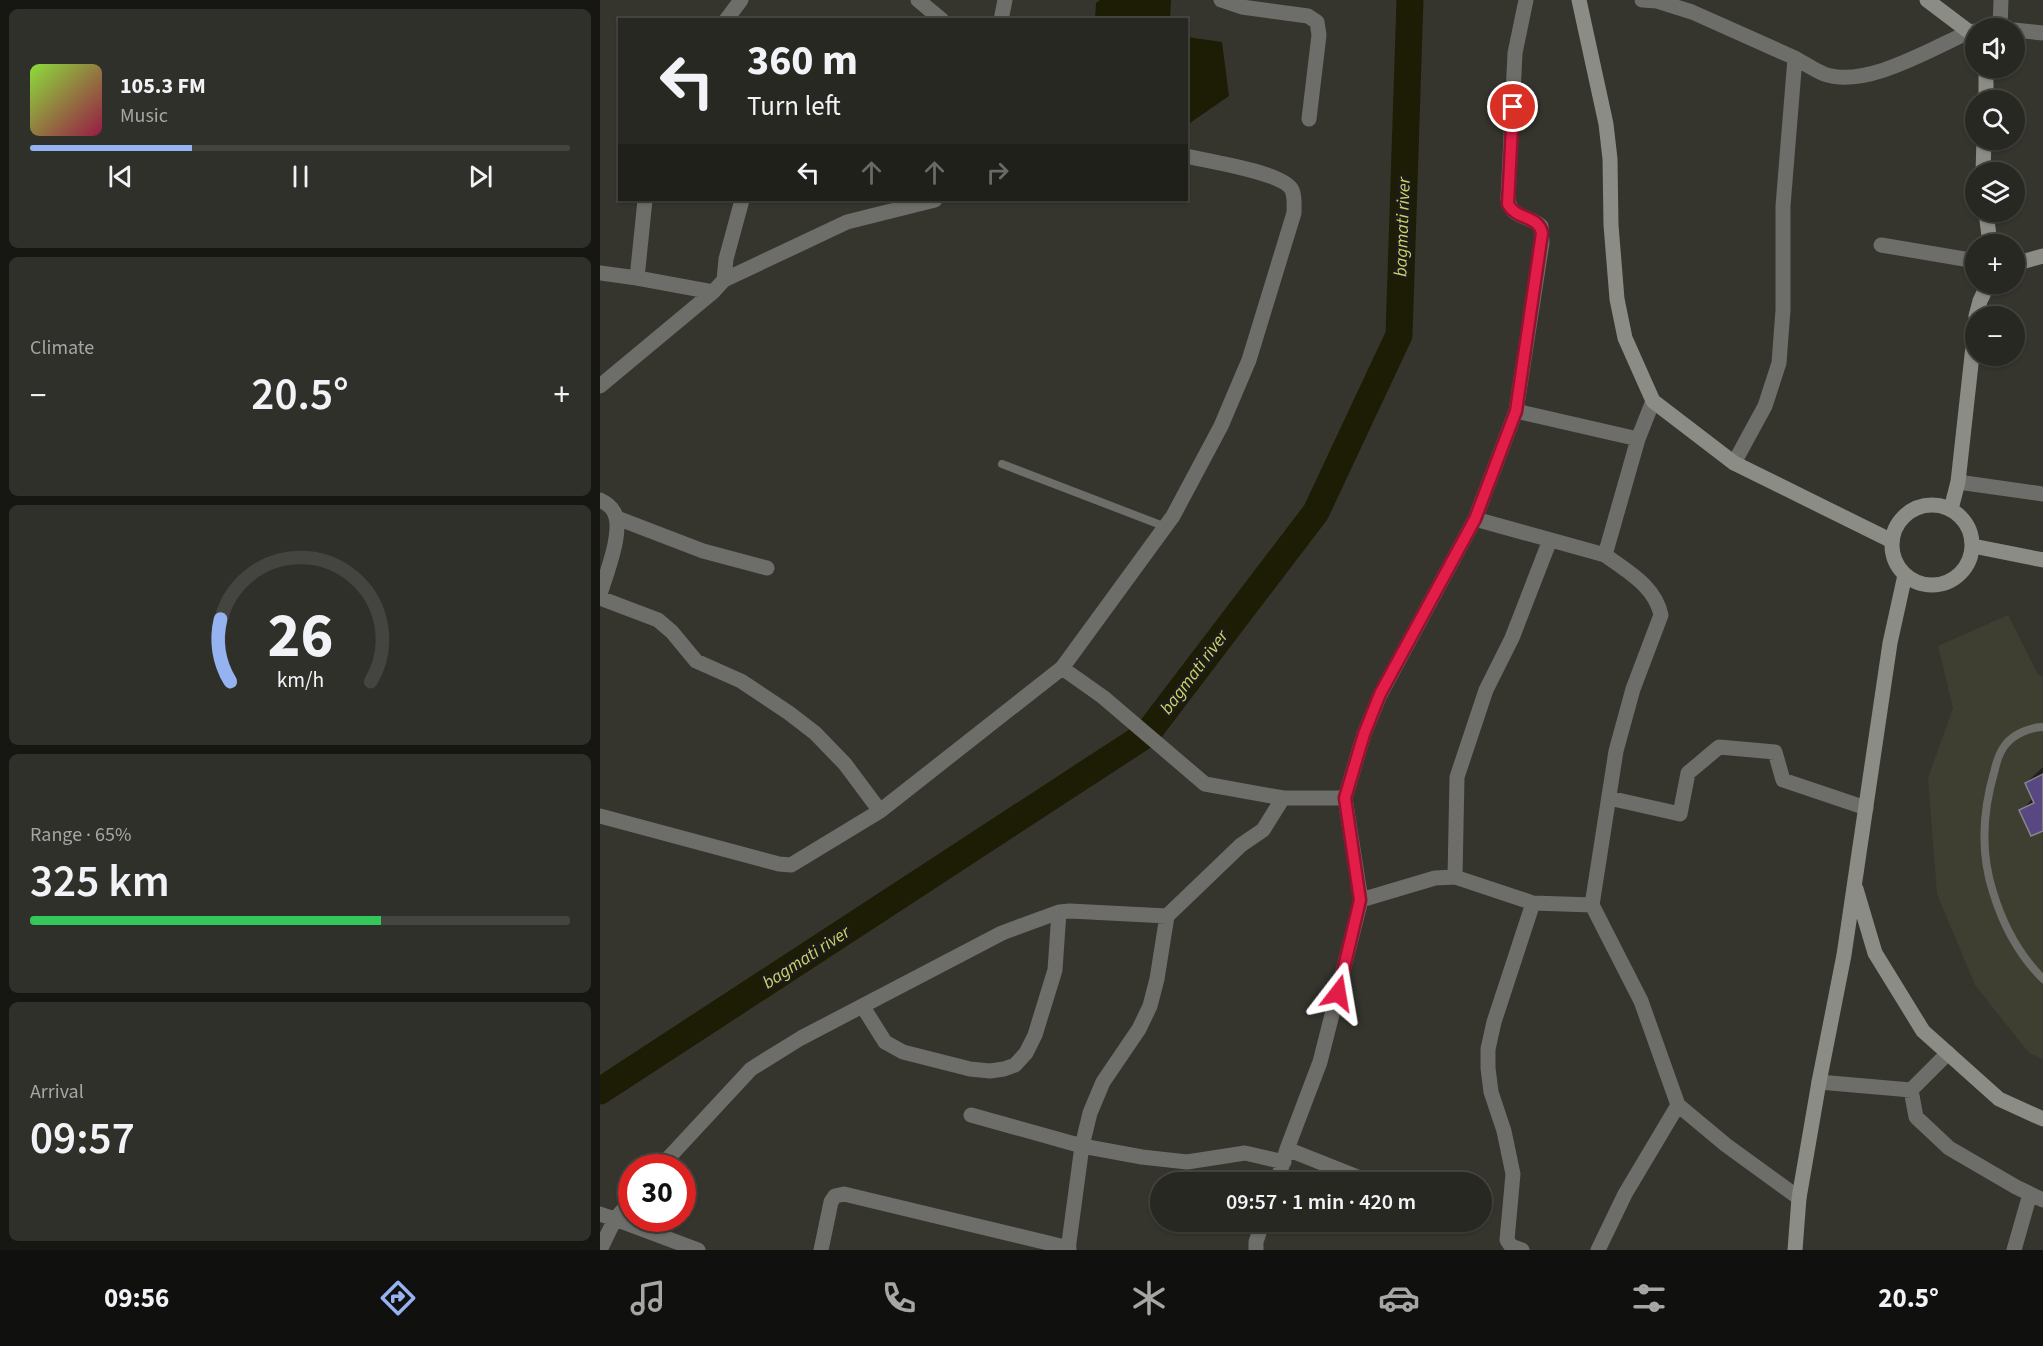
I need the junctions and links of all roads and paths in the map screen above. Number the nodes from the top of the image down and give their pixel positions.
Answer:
1 (741, 0) edge
2 (918, 0) edge
3 (1005, 0) edge
4 (1221, 0) edge
5 (1526, 0) edge
6 (1580, 0) edge
7 (1641, 0) edge
8 (1928, 0) edge
9 (2001, 0) edge
10 (1676, 4) edge
11 (728, 18) edge
12 (940, 18) edge
13 (1001, 18) edge
14 (2000, 18) edge
15 (1965, 28) edge
16 (2025, 31) edge
17 (2043, 33) edge
18 (1965, 37) edge
19 (1795, 58) junction
20 (1309, 119) dead end
21 (1188, 156) edge
22 (645, 201) edge
23 (742, 201) edge
24 (931, 201) edge
25 (1881, 245) dead end
26 (2043, 256) edge
27 (1965, 259) edge
28 (2025, 261) edge
29 (600, 273) edge
30 (637, 278) junction
31 (718, 286) junction
32 (1971, 366) edge
33 (600, 386) edge
34 (1653, 401) junction
35 (1516, 411) junction
36 (1638, 439) junction
37 (1734, 463) junction
38 (1002, 464) dead end
39 (1958, 482) junction
40 (2043, 494) edge
41 (600, 500) edge
42 (1951, 509) junction
43 (616, 518) junction
44 (1475, 519) junction
45 (1166, 527) junction
46 (1550, 540) junction
47 (1892, 541) junction
48 (1973, 546) junction
49 (1605, 555) junction
50 (2043, 560) edge
51 (767, 568) dead end
52 (1905, 575) junction
53 (600, 596) edge
54 (1062, 668) junction
55 (2043, 727) edge
56 (1283, 798) junction
57 (1345, 798) junction
58 (1609, 798) junction
59 (1866, 808) junction
60 (880, 811) junction
61 (600, 816) edge
62 (1455, 878) junction
63 (1855, 885) junction
64 (1360, 900) junction
65 (1533, 903) junction
66 (1592, 905) junction
67 (1059, 912) junction
68 (1167, 916) junction
69 (2043, 979) edge
70 (862, 1007) junction
71 (1948, 1053) junction
72 (1819, 1082) junction
73 (1911, 1090) junction
74 (1678, 1105) junction
75 (971, 1115) dead end
76 (2043, 1119) edge
77 (1082, 1146) junction
78 (672, 1154) edge
79 (1285, 1156) junction
80 (1280, 1172) edge
81 (1337, 1172) edge
82 (2037, 1197) edge
83 (1799, 1198) junction
84 (600, 1214) edge
85 (618, 1216) edge
86 (615, 1219) junction
87 (1259, 1232) edge
88 (1509, 1248) edge
89 (1069, 1249) edge
90 (600, 1250) edge
91 (698, 1250) edge
92 (821, 1250) edge
93 (1256, 1250) edge
94 (1598, 1250) edge
95 (1795, 1250) edge
96 (2014, 1250) edge

1 - 11 street
2 - 12 street
3 - 13 street
4 - 20 street
5 - 35 street
6 - 34 street
7 - 10 street
8 - 15 street
9 - 14 street
10 - 19 street
16 - 17 street
18 - 19 street
19 - 37 street
21 - 45 street
22 - 30 street
23 - 31 street
24 - 31 street
25 - 27 street
26 - 28 street
29 - 30 street
30 - 31 street
31 - 33 street
32 - 39 street
34 - 36 street
34 - 37 street
35 - 36 street
35 - 44 street
36 - 49 street
37 - 47 street
38 - 45 lane
39 - 40 street
39 - 42 street
41 - 43 street
42 - 47 street
42 - 48 street
43 - 51 street
43 - 53 street
44 - 46 street
44 - 57 street
45 - 54 street
46 - 49 street
46 - 62 street
47 - 52 street
48 - 50 street
48 - 52 street
49 - 58 street
52 - 59 street
53 - 60 street
54 - 56 street
54 - 60 street
55 - 69 lane
56 - 57 street
56 - 68 street
57 - 64 street
58 - 59 street
58 - 66 street
59 - 63 street
60 - 61 street
62 - 64 street
62 - 65 street
63 - 71 street
63 - 72 street
64 - 79 street
65 - 66 street
65 - 88 street
66 - 74 street
67 - 68 street
67 - 70 street
67 - 70 street
68 - 77 street
70 - 78 street
71 - 73 street
71 - 76 street
72 - 73 street
72 - 83 street
73 - 82 street
74 - 83 street
74 - 94 street
75 - 77 street
77 - 79 street
77 - 89 street
79 - 80 street
79 - 81 street
82 - 96 street
83 - 95 street
84 - 86 street
85 - 86 street
86 - 90 street
86 - 91 street
87 - 93 street
89 - 92 street

